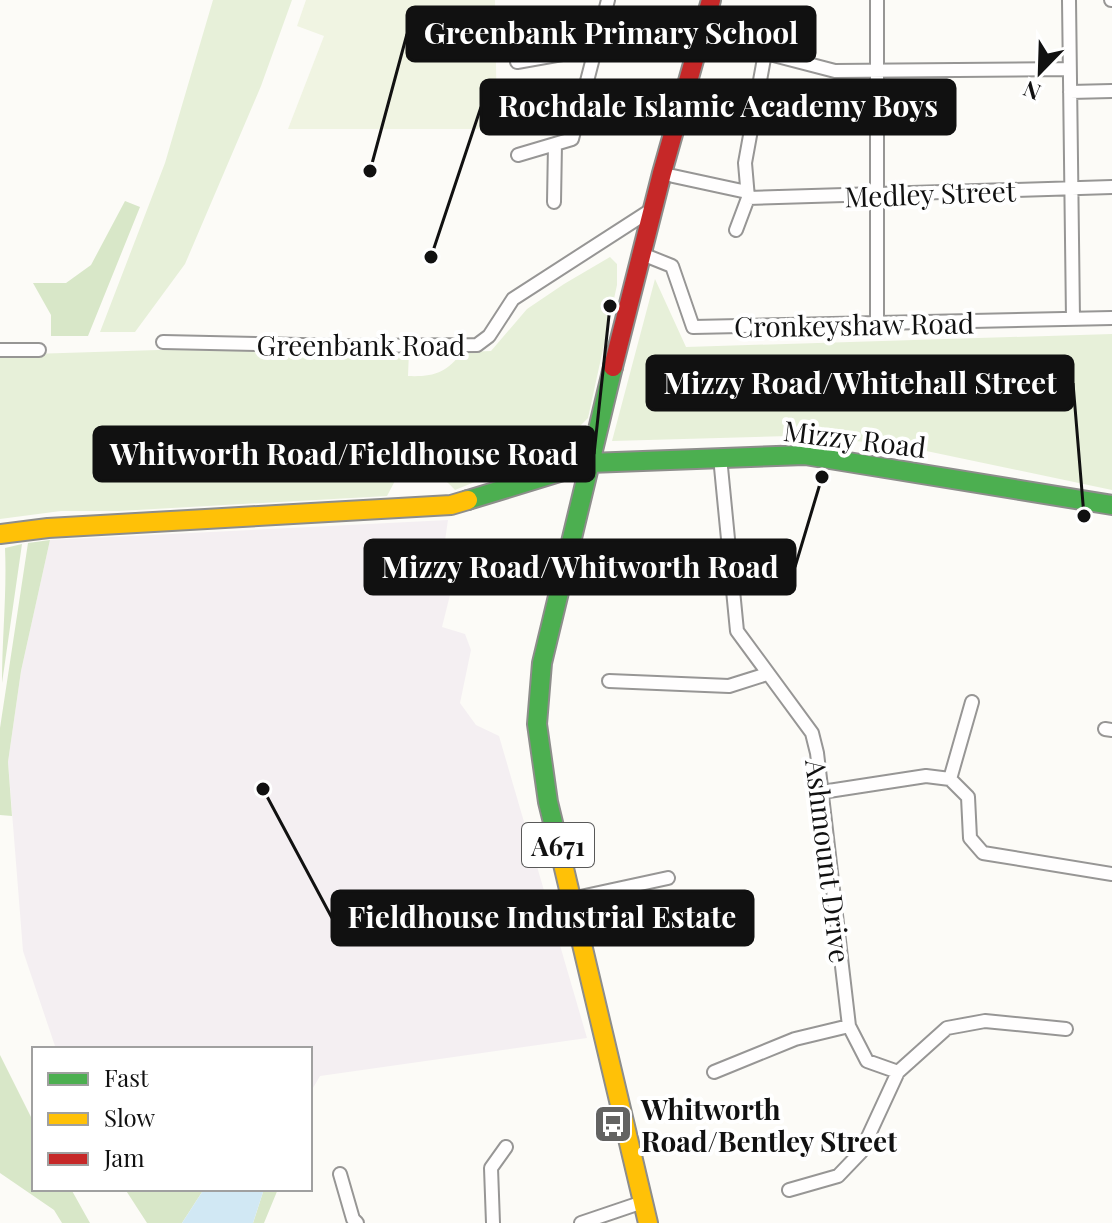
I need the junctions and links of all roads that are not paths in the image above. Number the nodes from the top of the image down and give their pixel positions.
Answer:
1 (608, 0) edge
2 (711, 0) edge
3 (877, 0) edge
4 (1069, 0) edge
5 (701, 36) junction
6 (596, 48) junction
7 (765, 53) junction
8 (517, 62) dead end
9 (1069, 69) junction
10 (877, 71) junction
11 (1112, 91) edge
12 (1070, 92) junction
13 (555, 144) junction
14 (518, 155) dead end
15 (673, 176) dead end
16 (1112, 187) edge
17 (1071, 189) junction
18 (747, 195) junction
19 (877, 195) junction
20 (554, 202) dead end
21 (654, 208) junction
22 (736, 230) dead end
23 (642, 254) junction
24 (1112, 318) edge
25 (1073, 319) junction
26 (877, 323) junction
27 (163, 342) dead end
28 (0, 350) edge
29 (39, 350) dead end
30 (720, 457) junction
31 (589, 463) junction
32 (1112, 505) edge
33 (0, 534) edge
34 (767, 674) junction
35 (609, 681) dead end
36 (972, 702) dead end
37 (950, 779) junction
38 (822, 792) junction
39 (1112, 874) edge
40 (668, 878) dead end
41 (571, 899) junction
42 (849, 1026) junction
43 (1066, 1029) dead end
44 (714, 1072) dead end
45 (898, 1072) junction
46 (506, 1147) dead end
47 (340, 1174) dead end
48 (789, 1190) dead end
49 (643, 1202) junction
50 (357, 1223) edge
51 (493, 1223) edge
52 (581, 1223) edge
53 (648, 1223) edge

1 - 6 street
2 - 5 main road, A671
3 - 10 street
4 - 9 street
5 - 7 street
5 - 21 main road, A671
6 - 8 street
6 - 13 street
7 - 10 street
7 - 18 street
9 - 10 street
9 - 12 street
10 - 19 street
11 - 12 street
12 - 17 street
13 - 14 street
13 - 20 street
15 - 18 street, Medley Street
16 - 17 street, Medley Street
17 - 19 street, Medley Street
17 - 25 street
18 - 19 street, Medley Street
18 - 22 street
19 - 26 street
21 - 23 main road, A671
21 - 27 street, Greenbank Road
23 - 26 street, Cronkeyshaw Road
23 - 31 main road, A671
24 - 25 street, Cronkeyshaw Road
25 - 26 street, Cronkeyshaw Road
28 - 29 street
30 - 31 main road, Mizzy Road
30 - 32 main road, Mizzy Road
30 - 34 street, Ashmount Drive
31 - 33 main road, Mizzy Road
31 - 41 main road, A671
34 - 35 street
34 - 38 street, Ashmount Drive
36 - 37 street
37 - 38 street
37 - 39 street
38 - 42 street, Ashmount Drive
40 - 41 street
41 - 49 main road, A671
42 - 44 street
42 - 45 street, Ashmount Drive
43 - 45 street
45 - 48 street
46 - 51 street
47 - 50 street
49 - 52 street
49 - 53 main road, A671

